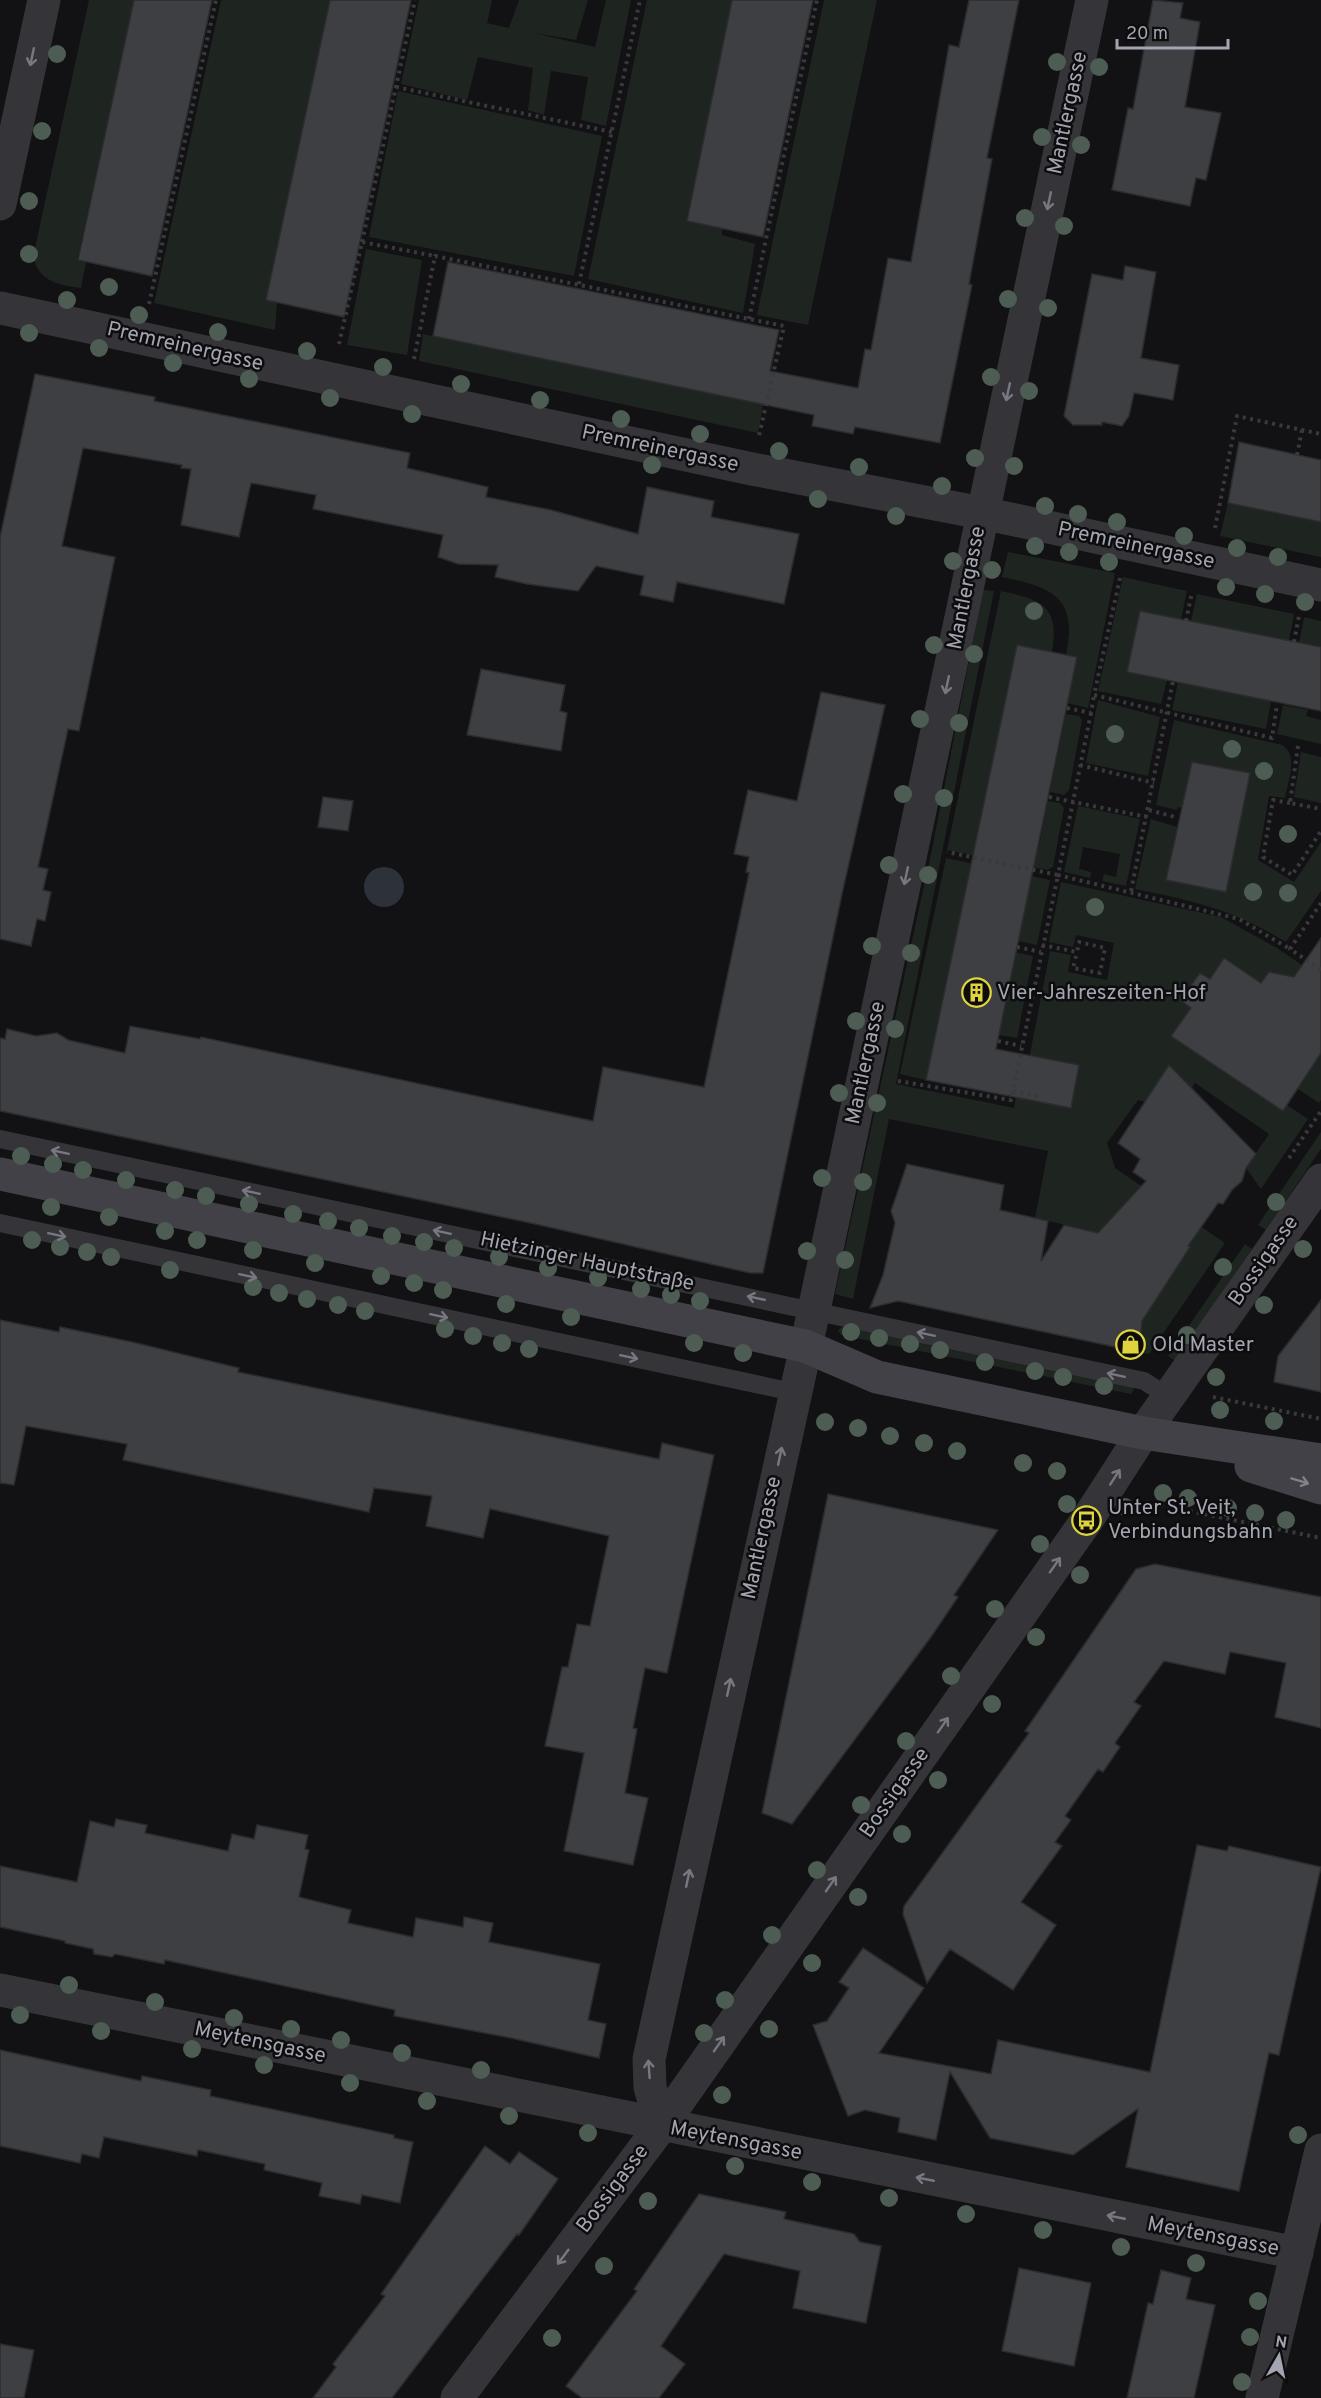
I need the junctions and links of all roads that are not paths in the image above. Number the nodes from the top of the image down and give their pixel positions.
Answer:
1 (44, 0) edge
2 (1092, 0) edge
3 (2, 185) edge
4 (0, 308) edge
5 (982, 513) junction
6 (1321, 585) edge
7 (0, 1139) edge
8 (0, 1174) edge
9 (1321, 1180) edge
10 (0, 1223) edge
11 (813, 1310) junction
12 (805, 1346) junction
13 (1177, 1387) junction
14 (793, 1392) junction
15 (1143, 1434) junction
16 (1321, 1460) edge
17 (1321, 1488) edge
18 (0, 1990) edge
19 (661, 2126) junction
20 (1321, 2150) edge
21 (1297, 2253) junction
22 (457, 2398) edge
23 (1262, 2398) edge

1 -> 3 street
2 -> 5 street, Mantlergasse
4 - 5 street, Premreinergasse
5 - 6 street, Premreinergasse
5 -> 11 street, Mantlergasse
11 -> 7 lane, Hietzinger Hauptstraße
8 - 12 main road, Hietzinger Hauptstraße
9 - 13 street, Bossigasse
10 -> 14 lane
11 - 12 street, Mantlergasse
13 -> 11 lane, Hietzinger Hauptstraße
12 - 14 street, Mantlergasse
12 - 15 main road, Hietzinger Hauptstraße
13 - 15 street, Bossigasse
19 -> 14 street, Mantlergasse
15 - 16 main road, Hietzinger Hauptstraße
15 -> 17 main road, Hietzinger Hauptstraße
19 -> 15 street, Bossigasse
18 - 19 street, Meytensgasse
21 -> 19 street, Meytensgasse
19 -> 22 street, Bossigasse
20 - 21 street
21 - 23 street

